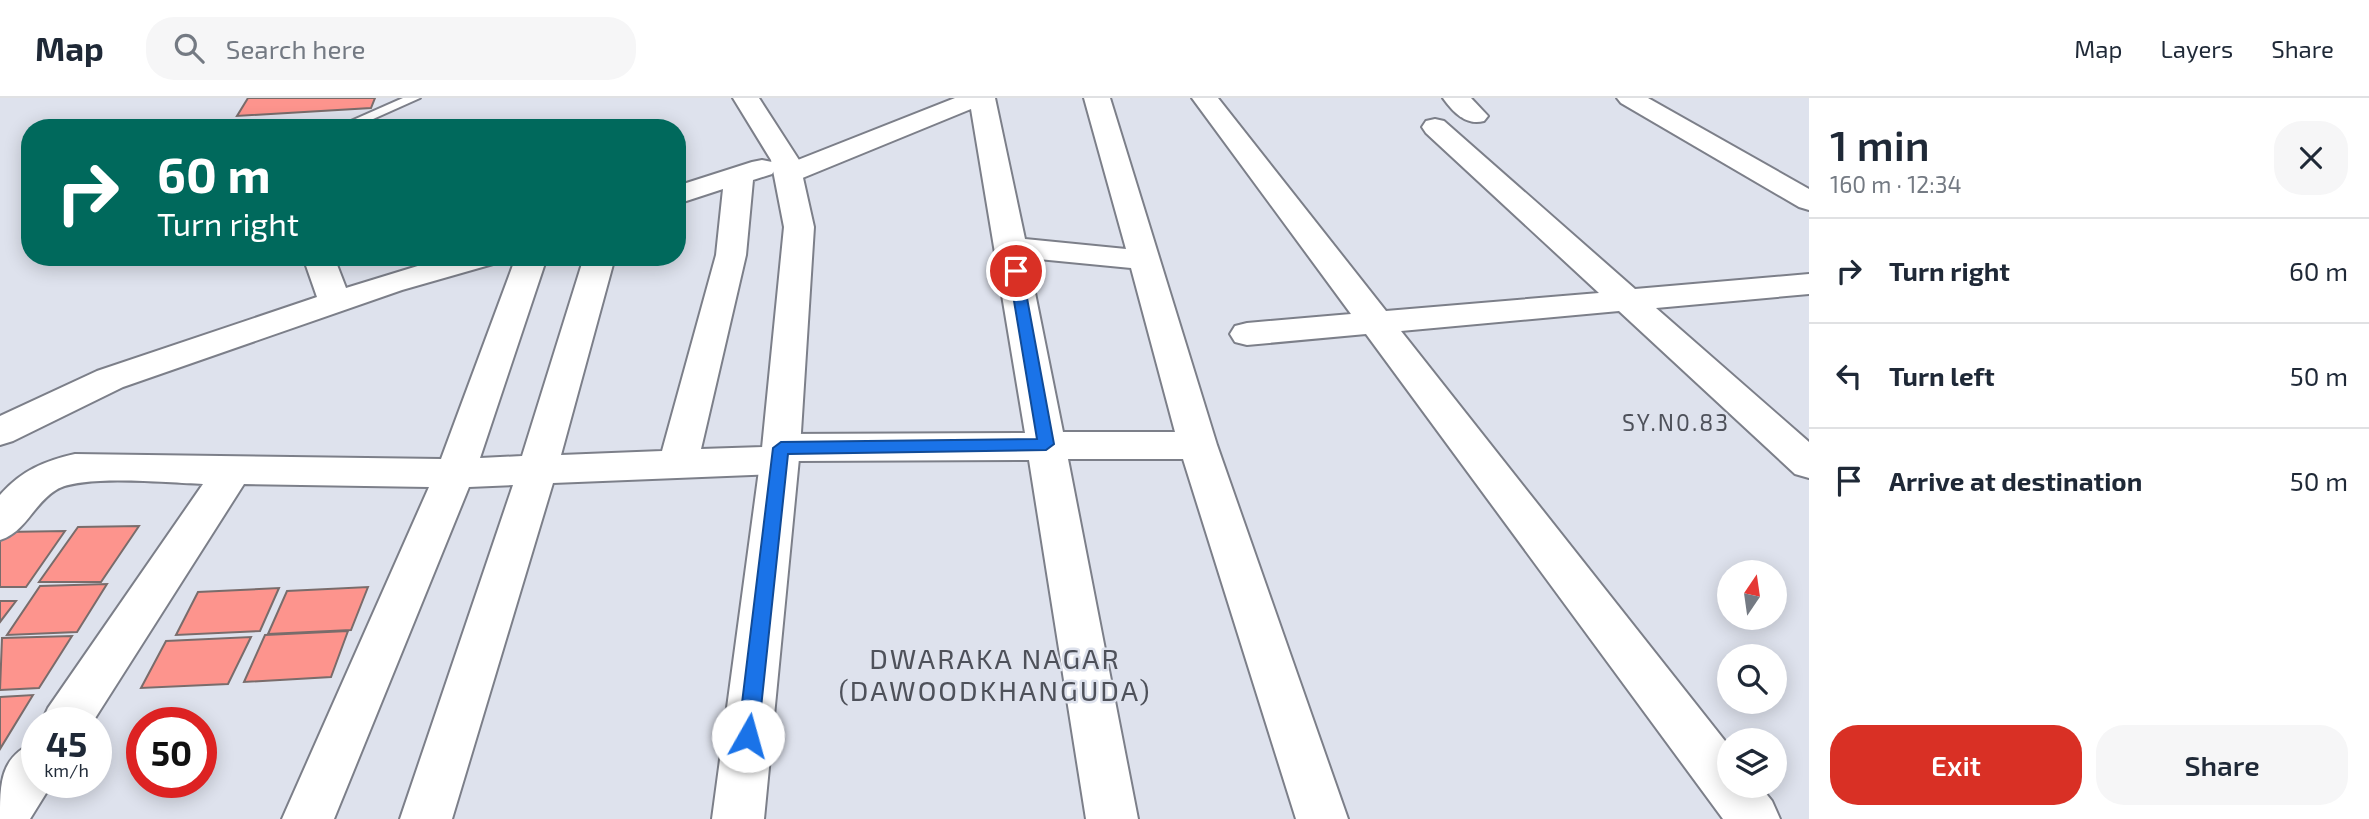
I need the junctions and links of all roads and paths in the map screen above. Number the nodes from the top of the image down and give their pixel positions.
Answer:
1 (414, 98) edge
2 (746, 98) edge
3 (979, 98) edge
4 (1097, 98) edge
5 (1205, 98) edge
6 (1456, 98) edge
7 (1630, 98) edge
8 (1475, 116) dead end
9 (363, 119) edge
10 (1435, 127) dead end
11 (787, 167) junction
12 (739, 175) junction
13 (686, 192) edge
14 (1809, 201) edge
15 (1011, 247) junction
16 (1144, 260) junction
17 (321, 266) edge
18 (443, 266) edge
19 (529, 266) edge
20 (597, 266) edge
21 (1809, 284) edge
22 (1629, 300) junction
23 (335, 302) junction
24 (1378, 321) junction
25 (1247, 334) dead end
26 (0, 432) edge
27 (1046, 444) junction
28 (1198, 444) junction
29 (780, 454) junction
30 (1804, 454) edge
31 (678, 464) junction
32 (537, 470) junction
33 (232, 472) junction
34 (455, 473) junction
35 (0, 524) edge
36 (76, 707) edge
37 (21, 788) edge
38 (0, 819) edge
39 (308, 819) edge
40 (425, 819) edge
41 (738, 819) edge
42 (1112, 819) edge
43 (1322, 819) edge
44 (1754, 819) edge

1 - 9 lane
2 - 11 street
3 - 11 street
3 - 15 street
4 - 16 street
5 - 24 street
6 - 8 street
7 - 14 street
10 - 22 street
11 - 12 street
11 - 29 street
12 - 13 street
12 - 31 street
15 - 16 street
15 - 27 street
16 - 28 street
17 - 23 street
18 - 23 street
19 - 34 street
20 - 32 street
21 - 22 street
22 - 24 street
22 - 30 street
23 - 26 street
24 - 25 street
24 - 44 street
27 - 28 street
27 - 29 street
27 - 42 street
28 - 43 street
29 - 31 street
29 - 41 street
31 - 32 street
32 - 34 street
32 - 40 street
33 - 34 street
33 - 35 street
33 - 36 street
34 - 39 street
37 - 38 street

